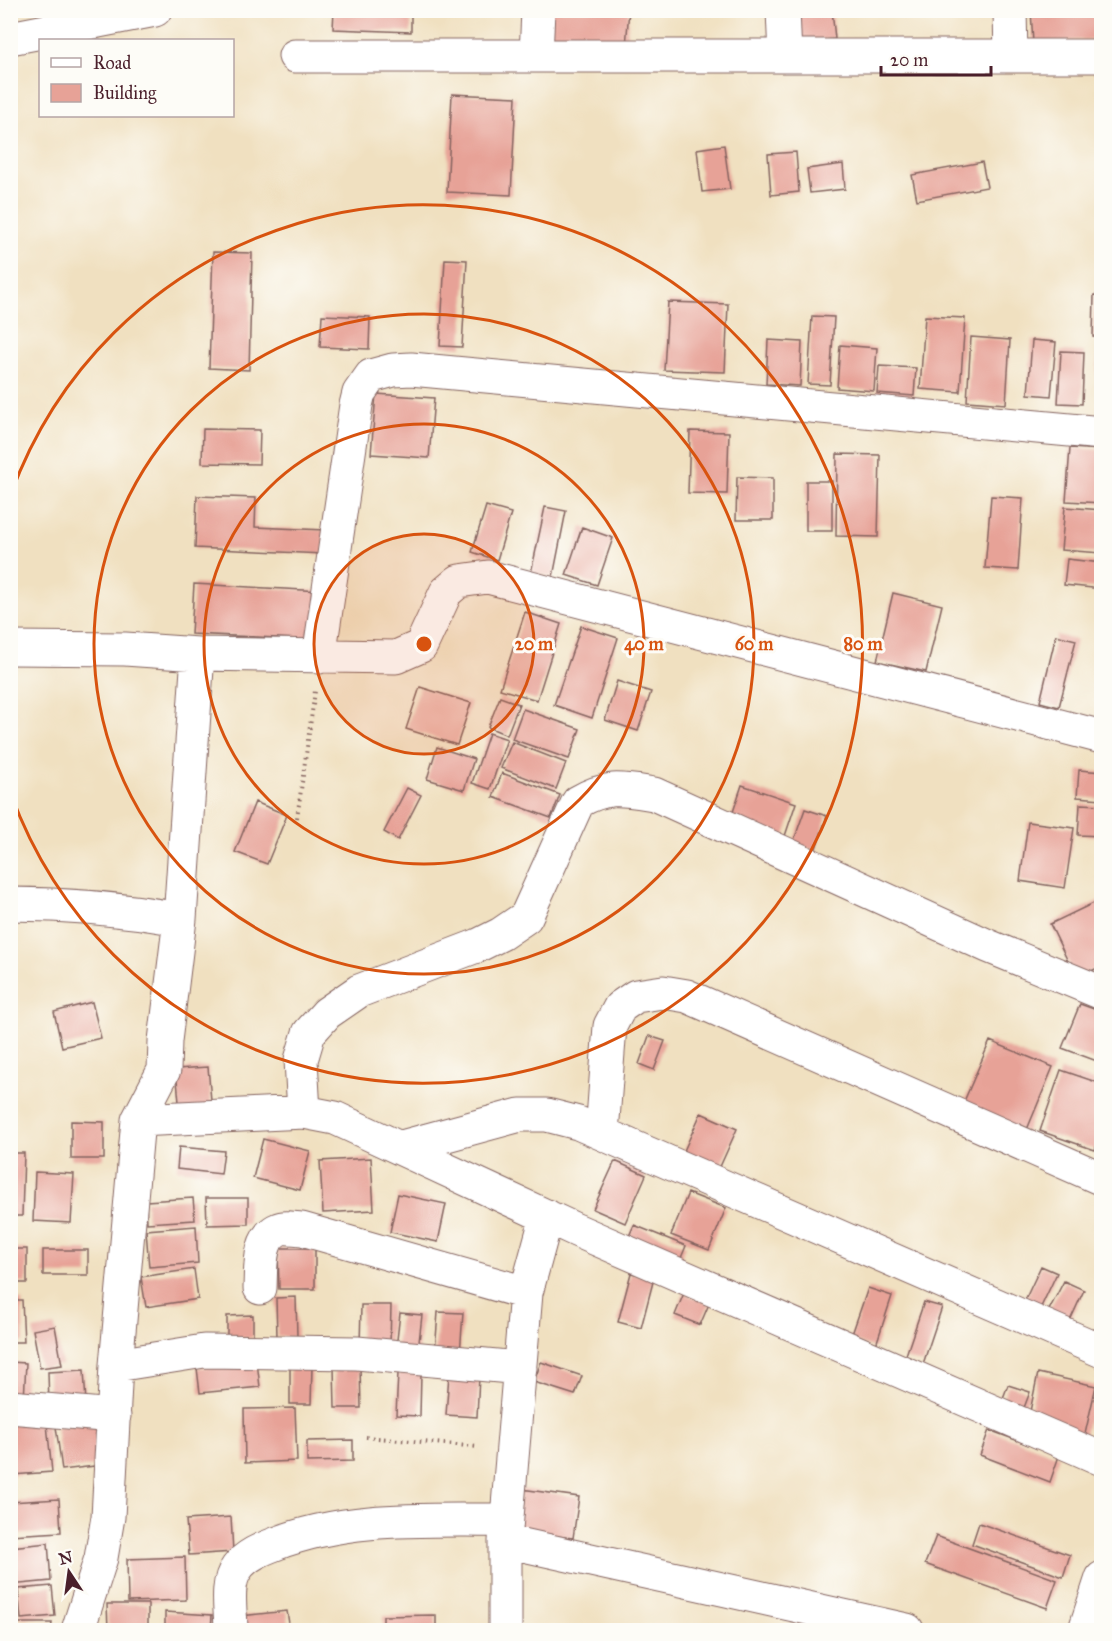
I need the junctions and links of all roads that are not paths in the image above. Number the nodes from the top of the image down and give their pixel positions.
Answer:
1 (155, 10) edge
2 (538, 10) edge
3 (783, 10) edge
4 (1010, 10) edge
5 (10, 38) edge
6 (295, 56) dead end
7 (536, 56) junction
8 (785, 56) junction
9 (1011, 56) junction
10 (1101, 56) edge
11 (1101, 433) edge
12 (10, 648) edge
13 (198, 654) junction
14 (319, 657) junction
15 (1101, 737) edge
16 (10, 904) edge
17 (180, 919) junction
18 (1101, 993) edge
19 (304, 1112) junction
20 (138, 1120) junction
21 (602, 1133) junction
22 (402, 1147) junction
23 (1101, 1179) edge
24 (547, 1216) junction
25 (260, 1288) dead end
26 (526, 1293) junction
27 (1101, 1352) edge
28 (116, 1365) junction
29 (520, 1368) junction
30 (10, 1407) edge
31 (114, 1416) junction
32 (1101, 1459) edge
33 (506, 1530) junction
34 (1101, 1578) edge
35 (78, 1630) edge
36 (231, 1630) edge
37 (505, 1630) edge
38 (907, 1630) edge
39 (1085, 1630) edge

1 - 5 street
2 - 7 street
3 - 8 street
4 - 9 street
6 - 7 street
7 - 8 street
8 - 9 street
9 - 10 street
11 - 14 street
12 - 13 street
13 - 14 street
13 - 17 street
14 - 15 street
16 - 17 street
17 - 20 street
18 - 19 street
19 - 20 street
19 - 22 street
20 - 28 street
21 - 22 street
21 - 23 street
21 - 27 street
22 - 24 street
24 - 26 street
24 - 32 street
25 - 26 street
26 - 29 street
28 - 29 street
28 - 31 street
29 - 33 street
30 - 31 street
31 - 35 street
33 - 36 street
33 - 37 street
33 - 38 street
34 - 39 street

